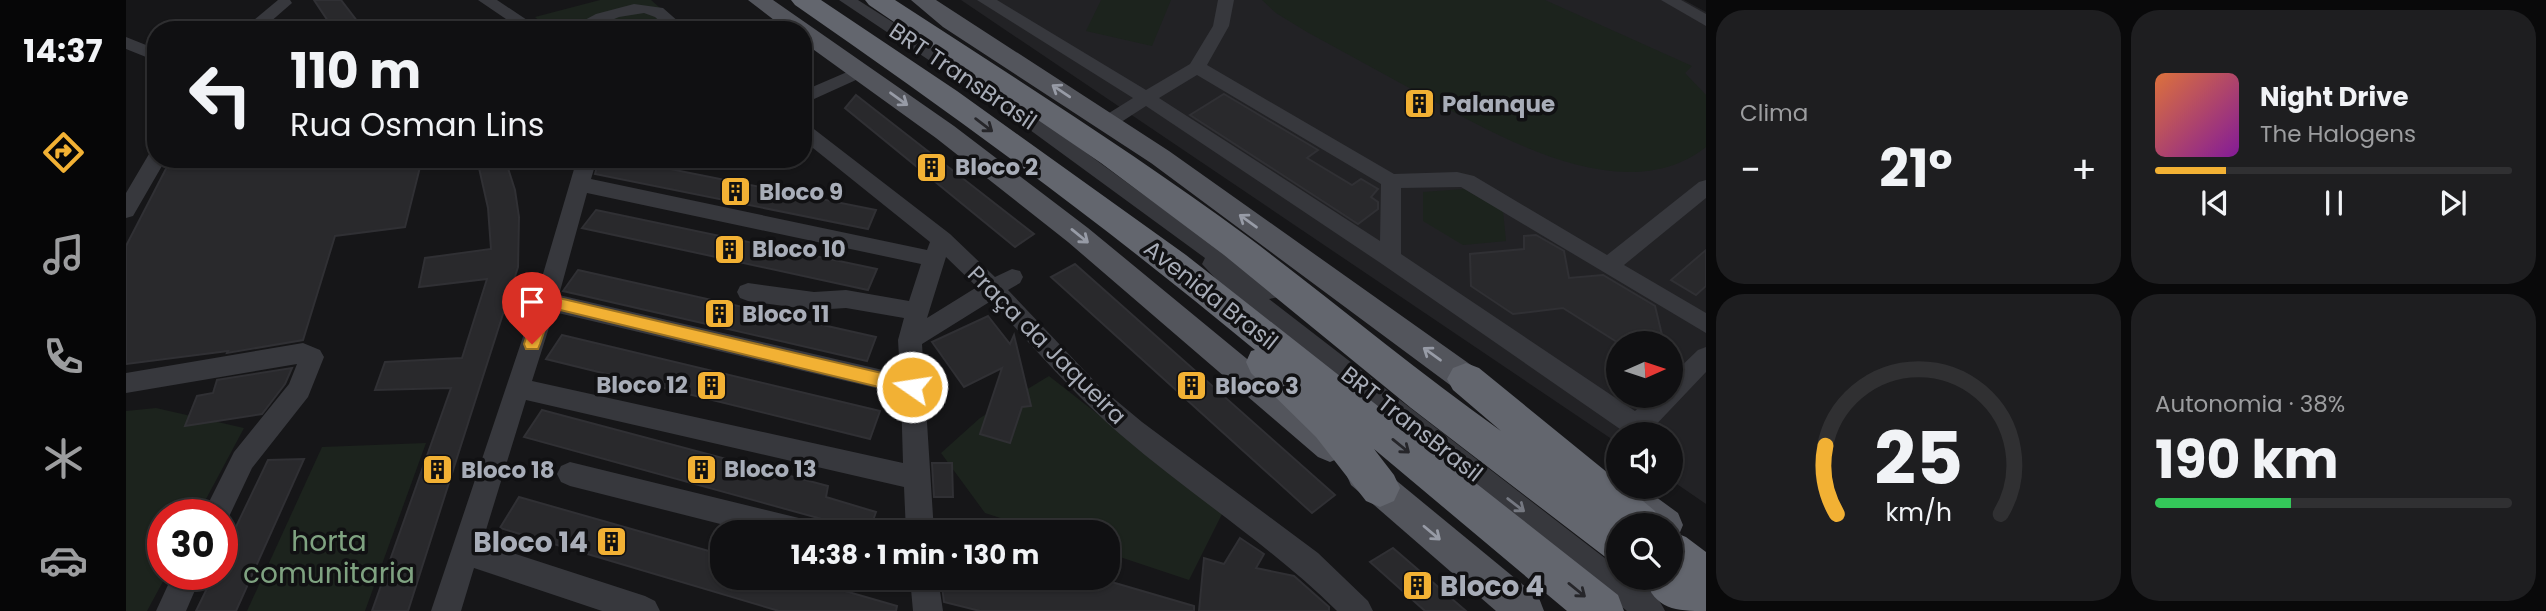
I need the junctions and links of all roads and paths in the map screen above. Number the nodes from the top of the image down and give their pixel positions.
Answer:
1 (486, 0) edge
2 (759, 0) edge
3 (794, 0) edge
4 (804, 0) edge
5 (878, 0) edge
6 (905, 0) edge
7 (922, 0) edge
8 (985, 0) edge
9 (1226, 0) edge
10 (1670, 0) edge
11 (284, 3) dead end
12 (837, 8) edge
13 (261, 21) edge
14 (520, 21) edge
15 (595, 21) edge
16 (669, 21) edge
17 (790, 21) edge
18 (1706, 21) edge
19 (951, 22) junction
20 (812, 36) edge
21 (126, 42) edge
22 (147, 52) edge
23 (1197, 67) junction
24 (861, 71) junction
25 (812, 95) edge
26 (1146, 98) junction
27 (1108, 122) junction
28 (812, 138) edge
29 (1037, 164) junction
30 (151, 168) edge
31 (584, 168) edge
32 (1391, 181) junction
33 (580, 184) junction
34 (1702, 196) edge
35 (126, 211) edge
36 (1178, 230) junction
37 (938, 250) junction
38 (1390, 258) junction
39 (1609, 265) junction
40 (1002, 283) junction
41 (748, 292) dead end
42 (546, 301) junction
43 (916, 311) junction
44 (1706, 324) edge
45 (909, 340) junction
46 (1706, 356) edge
47 (1466, 379) junction
48 (1684, 379) edge
49 (126, 383) edge
50 (912, 387) junction
51 (517, 388) junction
52 (1606, 405) edge
53 (1610, 408) edge
54 (1656, 408) edge
55 (570, 474) dead end
56 (917, 478) junction
57 (1380, 488) junction
58 (224, 499) edge
59 (1626, 513) edge
60 (1649, 513) edge
61 (755, 520) edge
62 (919, 520) edge
63 (1606, 532) edge
64 (1683, 539) edge
65 (1606, 549) edge
66 (464, 551) junction
67 (1706, 555) edge
68 (1683, 561) edge
69 (1706, 580) edge
70 (181, 590) edge
71 (927, 590) edge
72 (1659, 590) edge
73 (1682, 590) edge
74 (1706, 608) edge
75 (933, 610) edge
76 (171, 611) edge
77 (446, 611) edge
78 (645, 611) edge
79 (1359, 611) edge
80 (1525, 611) edge
81 (1602, 611) edge
82 (1650, 611) edge
83 (1686, 611) edge

1 - 14 street
2 - 17 main road, Avenida Brasil
3 - 12 highway
4 - 12 highway, Avenida Brasil
5 - 63 highway
6 - 19 highway
7 - 19 main road
8 - 26 street
9 - 23 street
10 - 18 street
11 - 13 street
12 -> 29 highway, Avenida Brasil
12 - 36 street, BRT TransBrasil
15 - 16 street
27 -> 19 main road
20 - 24 main road, Avenida Brasil
21 - 22 street
23 - 26 street
23 - 32 street
24 - 25 street
24 -> 57 main road, Avenida Brasil
26 - 27 street
26 - 38 street
47 -> 27 main road
28 - 37 street, Praça da Jaqueira
29 - 57 highway
29 -> 81 highway, Avenida Brasil
30 - 35 street
31 - 33 street
32 - 38 street
32 - 39 street
33 - 37 street
33 - 42 street
34 - 39 street
36 - 65 street, BRT TransBrasil
36 -> 82 street, BRT TransBrasil
37 - 40 street, Praça da Jaqueira
37 - 43 street
38 - 52 street
39 - 44 street
40 - 45 street
40 - 79 street, Praça da Jaqueira
41 - 43 street
42 - 50 street
42 - 51 street
43 - 45 street
45 - 50 street
46 - 48 street
47 - 59 highway
47 - 60 main road
49 - 58 street
50 - 56 street
51 - 56 street
51 - 66 street
53 - 54 street
55 - 61 street
56 - 62 street
57 -> 80 main road, Avenida Brasil
64 - 67 main road
66 - 77 street
66 - 78 street
68 - 69 highway
70 - 76 street
71 - 75 street
72 - 83 street
73 - 74 highway

